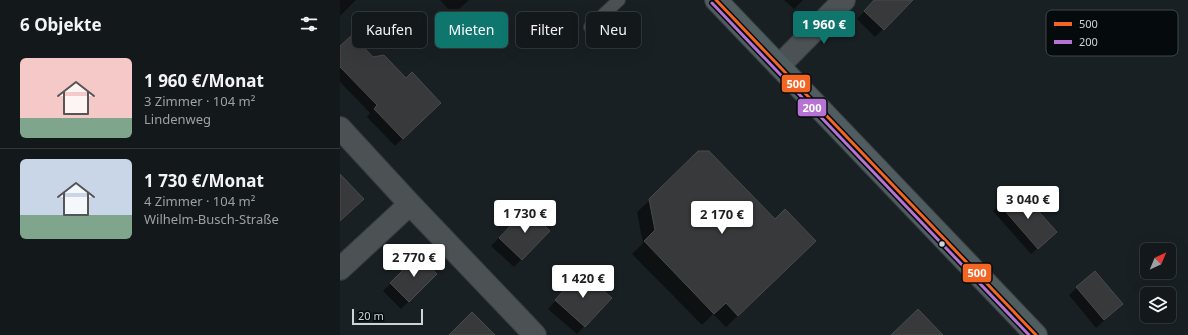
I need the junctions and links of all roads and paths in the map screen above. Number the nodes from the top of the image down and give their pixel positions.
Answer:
1 (619, 0) edge
2 (716, 0) edge
3 (844, 0) edge
4 (606, 12) edge
5 (779, 66) junction
6 (340, 128) edge
7 (410, 204) junction
8 (340, 269) edge
9 (535, 335) edge
10 (1035, 335) edge

1 - 4 lane
2 - 5 main road
3 - 5 street
5 - 10 main road
6 - 7 street
7 - 8 street
7 - 9 street

